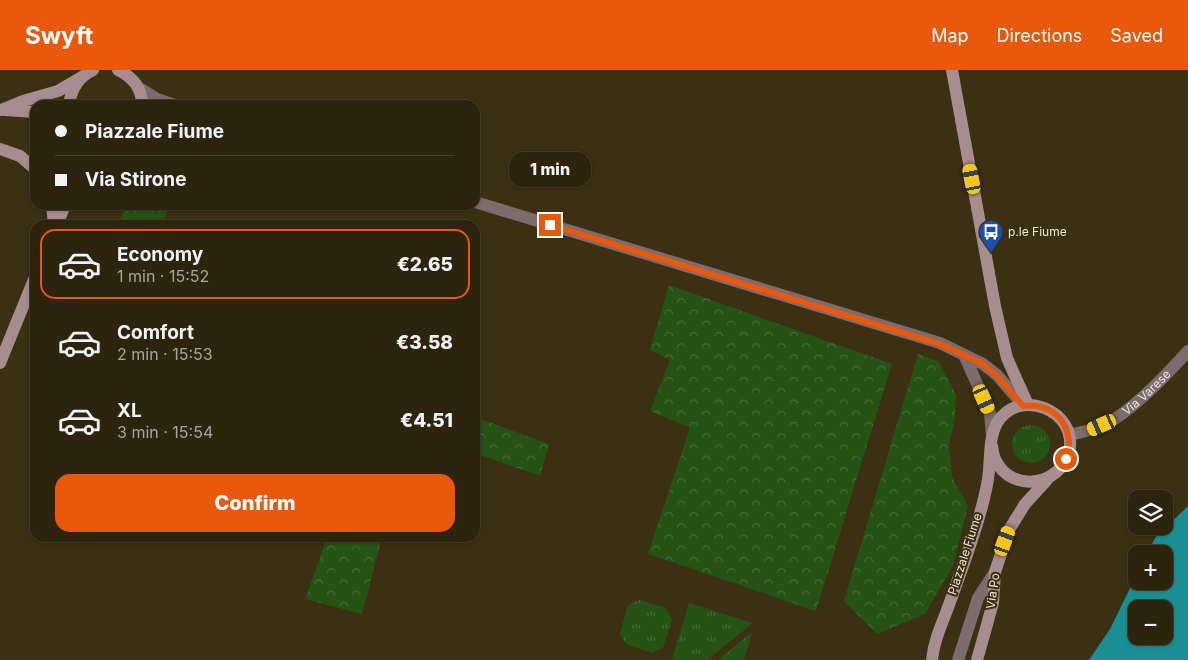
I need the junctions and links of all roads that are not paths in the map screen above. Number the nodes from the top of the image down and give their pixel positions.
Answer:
1 (118, 70) edge
2 (134, 70) edge
3 (952, 70) edge
4 (89, 72) edge
5 (137, 86) junction
6 (70, 100) edge
7 (141, 100) edge
8 (160, 100) edge
9 (0, 110) edge
10 (30, 112) edge
11 (0, 149) edge
12 (30, 165) edge
13 (480, 204) edge
14 (30, 289) edge
15 (1188, 351) edge
16 (965, 357) junction
17 (0, 363) edge
18 (1026, 405) junction
19 (1069, 436) junction
20 (992, 442) junction
21 (1051, 477) junction
22 (995, 572) junction
23 (932, 660) edge
24 (958, 660) edge
25 (977, 660) edge

1 - 5 street
2 - 5 street
3 - 18 street
4 - 6 street
4 - 9 street
5 - 7 street
5 - 8 street
9 - 10 street
11 - 12 street
13 - 16 street
14 - 17 street
15 - 19 street, Via Varese
16 - 18 street
16 - 20 street, Piazzale Fiume
18 - 19 street
18 - 20 street, Piazzale Fiume
19 - 21 street
20 - 21 street, Piazzale Fiume
20 - 23 street, Piazzale Fiume
21 - 22 street, Via Po
22 - 24 street
22 - 25 street, Via Po

